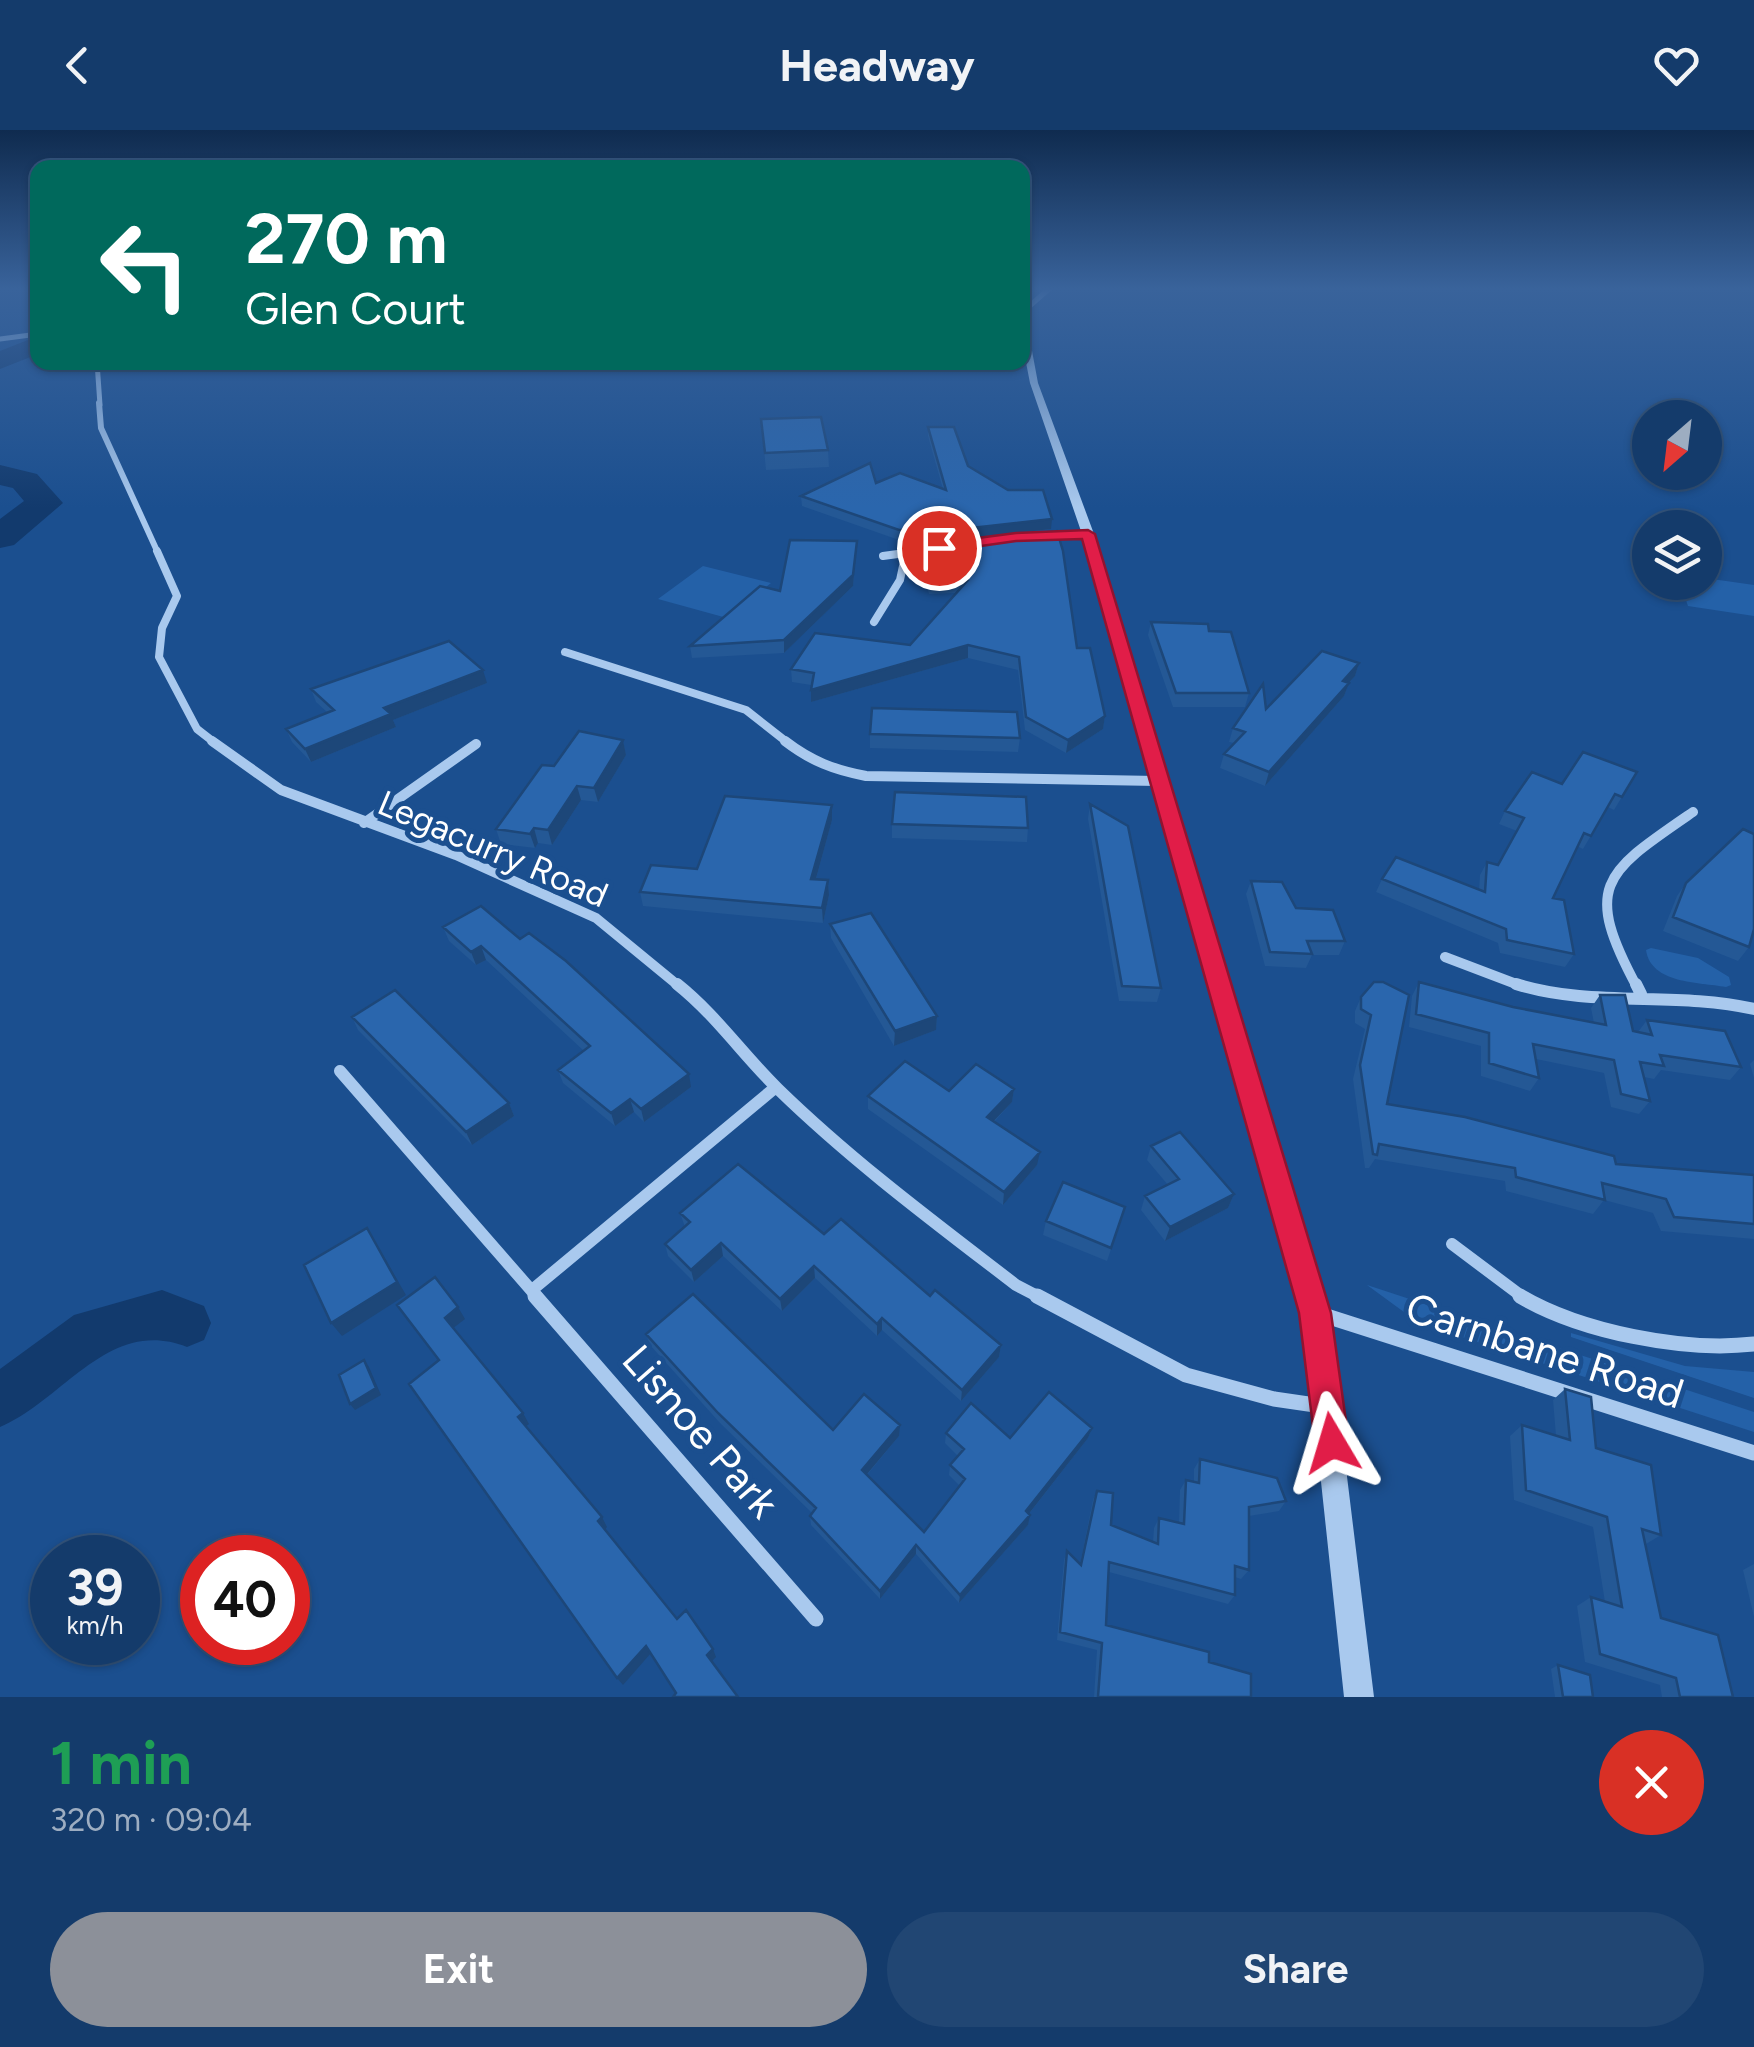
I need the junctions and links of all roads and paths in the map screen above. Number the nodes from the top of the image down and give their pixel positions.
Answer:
1 (1030, 363) edge
2 (97, 370) edge
3 (1088, 534) junction
4 (1032, 536) edge
5 (939, 548) edge
6 (906, 552) junction
7 (883, 556) dead end
8 (874, 622) dead end
9 (565, 652) dead end
10 (476, 744) dead end
11 (1157, 781) junction
12 (1693, 812) dead end
13 (364, 823) junction
14 (1445, 957) dead end
15 (1641, 994) junction
16 (1754, 1009) edge
17 (340, 1071) dead end
18 (776, 1087) junction
19 (1452, 1244) dead end
20 (532, 1290) junction
21 (1315, 1313) junction
22 (1754, 1344) edge
23 (1328, 1407) junction
24 (1754, 1453) edge
25 (816, 1619) dead end
26 (1359, 1697) edge

1 - 3 street
2 - 13 street, Legacurry Road
3 - 4 street
3 - 11 street
5 - 6 street
6 - 7 street
6 - 8 street
9 - 11 street
10 - 13 street
11 - 21 street
12 - 15 street
13 - 18 street, Legacurry Road
14 - 15 street
15 - 16 street
17 - 20 street, Lisnoe Park
18 - 20 street
18 - 23 street, Legacurry Road
19 - 22 street
20 - 25 street, Lisnoe Park
21 - 23 street
21 - 24 street, Carnbane Road
23 - 26 street

